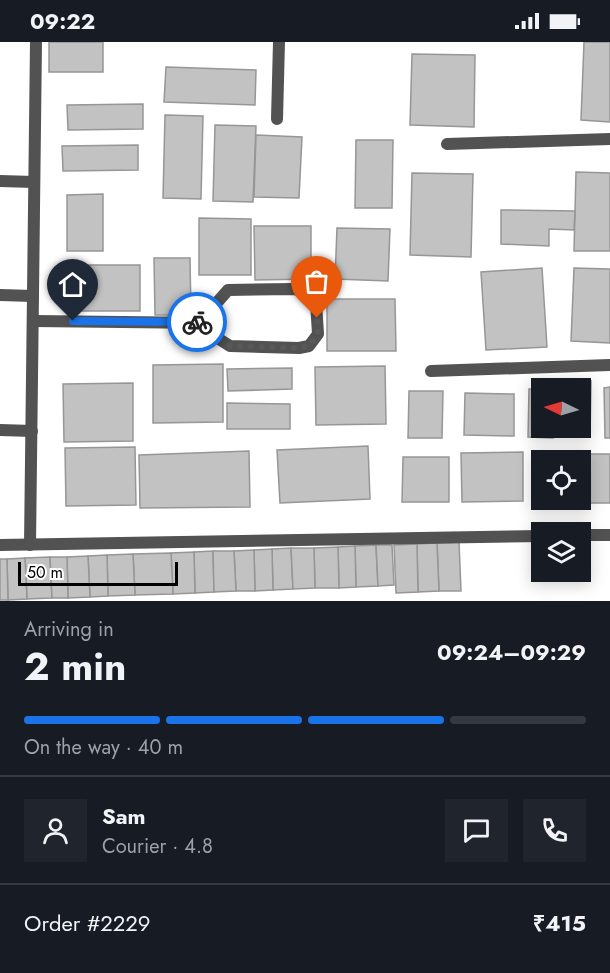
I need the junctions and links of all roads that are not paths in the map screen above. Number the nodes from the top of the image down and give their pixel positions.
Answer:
1 (36, 42) edge
2 (279, 42) edge
3 (277, 119) dead end
4 (610, 139) edge
5 (447, 144) dead end
6 (0, 181) edge
7 (34, 182) junction
8 (0, 295) edge
9 (33, 296) junction
10 (34, 321) junction
11 (209, 323) junction
12 (610, 365) edge
13 (431, 371) dead end
14 (0, 430) edge
15 (32, 431) junction
16 (610, 535) edge
17 (531, 536) edge
18 (591, 536) edge
19 (0, 545) edge
20 (30, 545) junction

1 - 7 street
2 - 3 street
4 - 5 street
6 - 7 street
7 - 9 street
8 - 9 street
9 - 10 street
10 - 11 street
10 - 15 street
11 - 11 street
12 - 13 street
14 - 15 street
15 - 20 street
16 - 18 street
17 - 20 street
19 - 20 street

